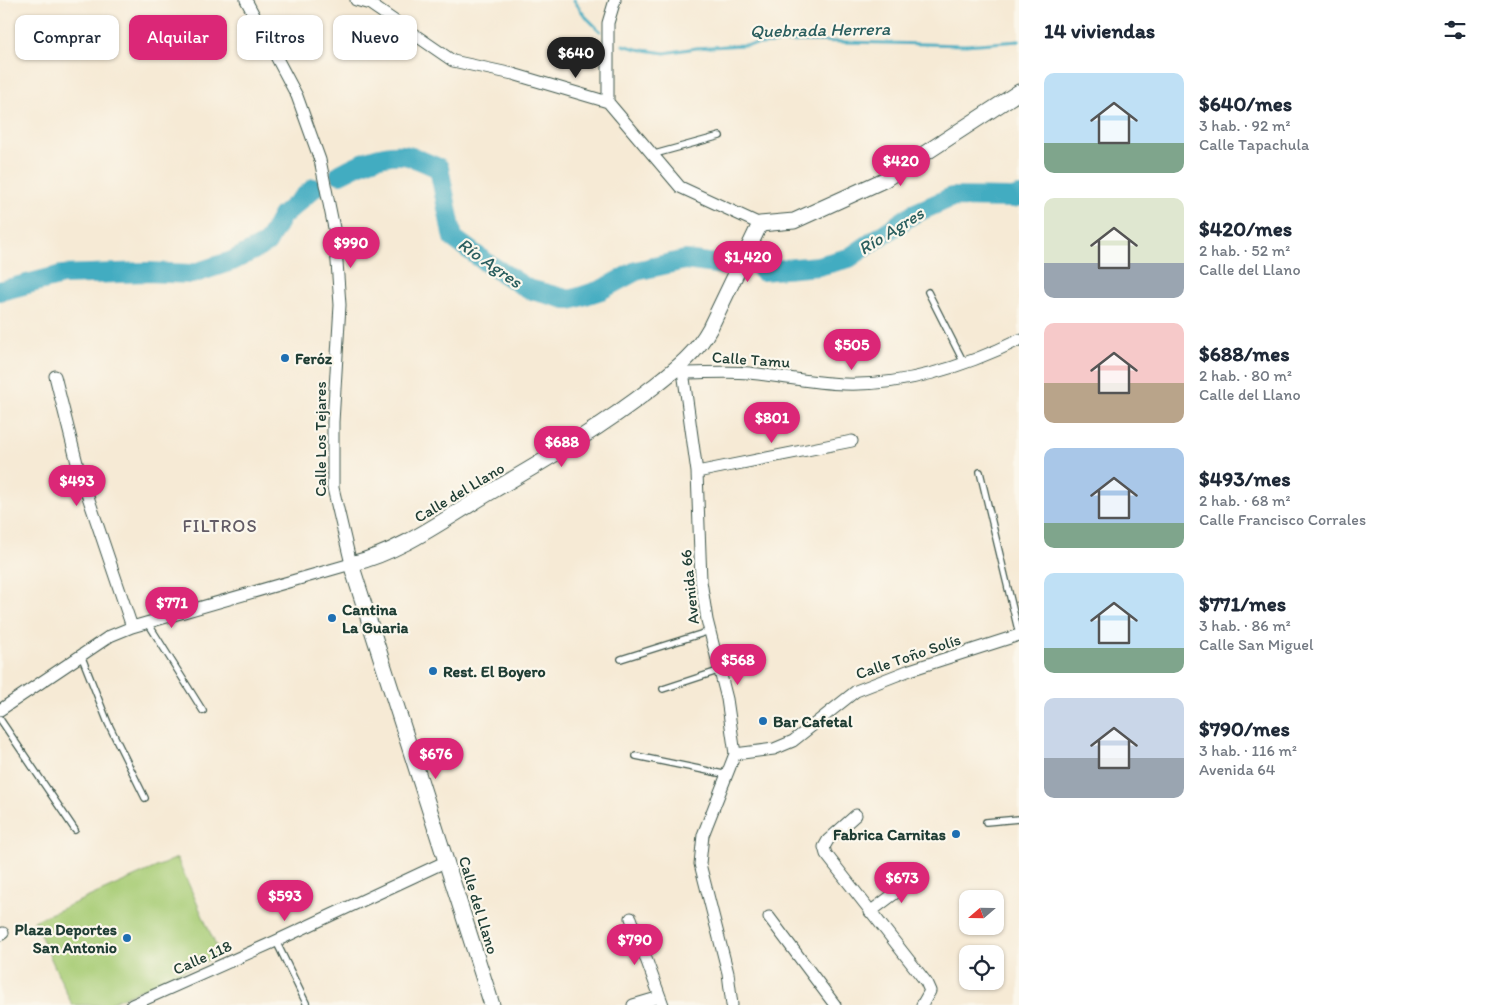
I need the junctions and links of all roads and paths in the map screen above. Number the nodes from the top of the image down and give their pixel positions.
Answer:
1 (246, 0) edge
2 (356, 0) edge
3 (615, 0) edge
4 (1019, 92) edge
5 (608, 102) junction
6 (720, 136) dead end
7 (652, 155) junction
8 (760, 224) junction
9 (928, 292) dead end
10 (1019, 340) edge
11 (965, 365) junction
12 (683, 369) junction
13 (55, 376) dead end
14 (852, 441) dead end
15 (697, 472) junction
16 (980, 472) dead end
17 (351, 564) junction
18 (148, 623) junction
19 (132, 627) junction
20 (710, 630) junction
21 (1019, 634) edge
22 (81, 655) junction
23 (620, 659) dead end
24 (721, 670) junction
25 (663, 689) dead end
26 (0, 710) edge
27 (203, 711) dead end
28 (0, 719) edge
29 (735, 754) junction
30 (636, 756) dead end
31 (728, 775) junction
32 (145, 798) dead end
33 (856, 815) dead end
34 (1019, 819) edge
35 (986, 822) dead end
36 (74, 830) dead end
37 (447, 861) junction
38 (918, 876) dead end
39 (870, 912) junction
40 (769, 917) dead end
41 (631, 918) dead end
42 (276, 941) junction
43 (662, 1001) edge
44 (132, 1005) edge
45 (307, 1005) edge
46 (492, 1005) edge
47 (633, 1005) edge
48 (732, 1005) edge
49 (835, 1005) edge
50 (922, 1005) edge

1 - 17 street, Calle Los Tejares
2 - 5 street
3 - 5 street
4 - 8 main road
5 - 7 street
6 - 7 lane
7 - 8 street
8 - 12 main road, Calle del Llano
9 - 11 lane
10 - 11 street, Calle Tamu
11 - 12 street, Calle Tamu
12 - 15 street, Avenida 66
12 - 17 main road, Calle del Llano
13 - 19 street
14 - 15 street
15 - 20 street, Avenida 66
16 - 21 lane
17 - 18 street
17 - 37 main road, Calle del Llano
18 - 19 street
18 - 27 lane
19 - 22 street
20 - 23 lane
20 - 24 street, Avenida 66
21 - 29 street, Calle Toño Solís
22 - 26 street
22 - 32 lane
24 - 25 lane
24 - 29 street, Avenida 66
28 - 36 lane
29 - 31 street, Avenida 66
30 - 31 lane
31 - 48 street, Avenida 66
33 - 39 street
34 - 35 lane
37 - 42 street, Calle 118
37 - 46 main road, Calle del Llano
38 - 39 street
39 - 50 street
40 - 49 street
41 - 43 street
42 - 44 street, Calle 118
42 - 45 lane
43 - 47 street

